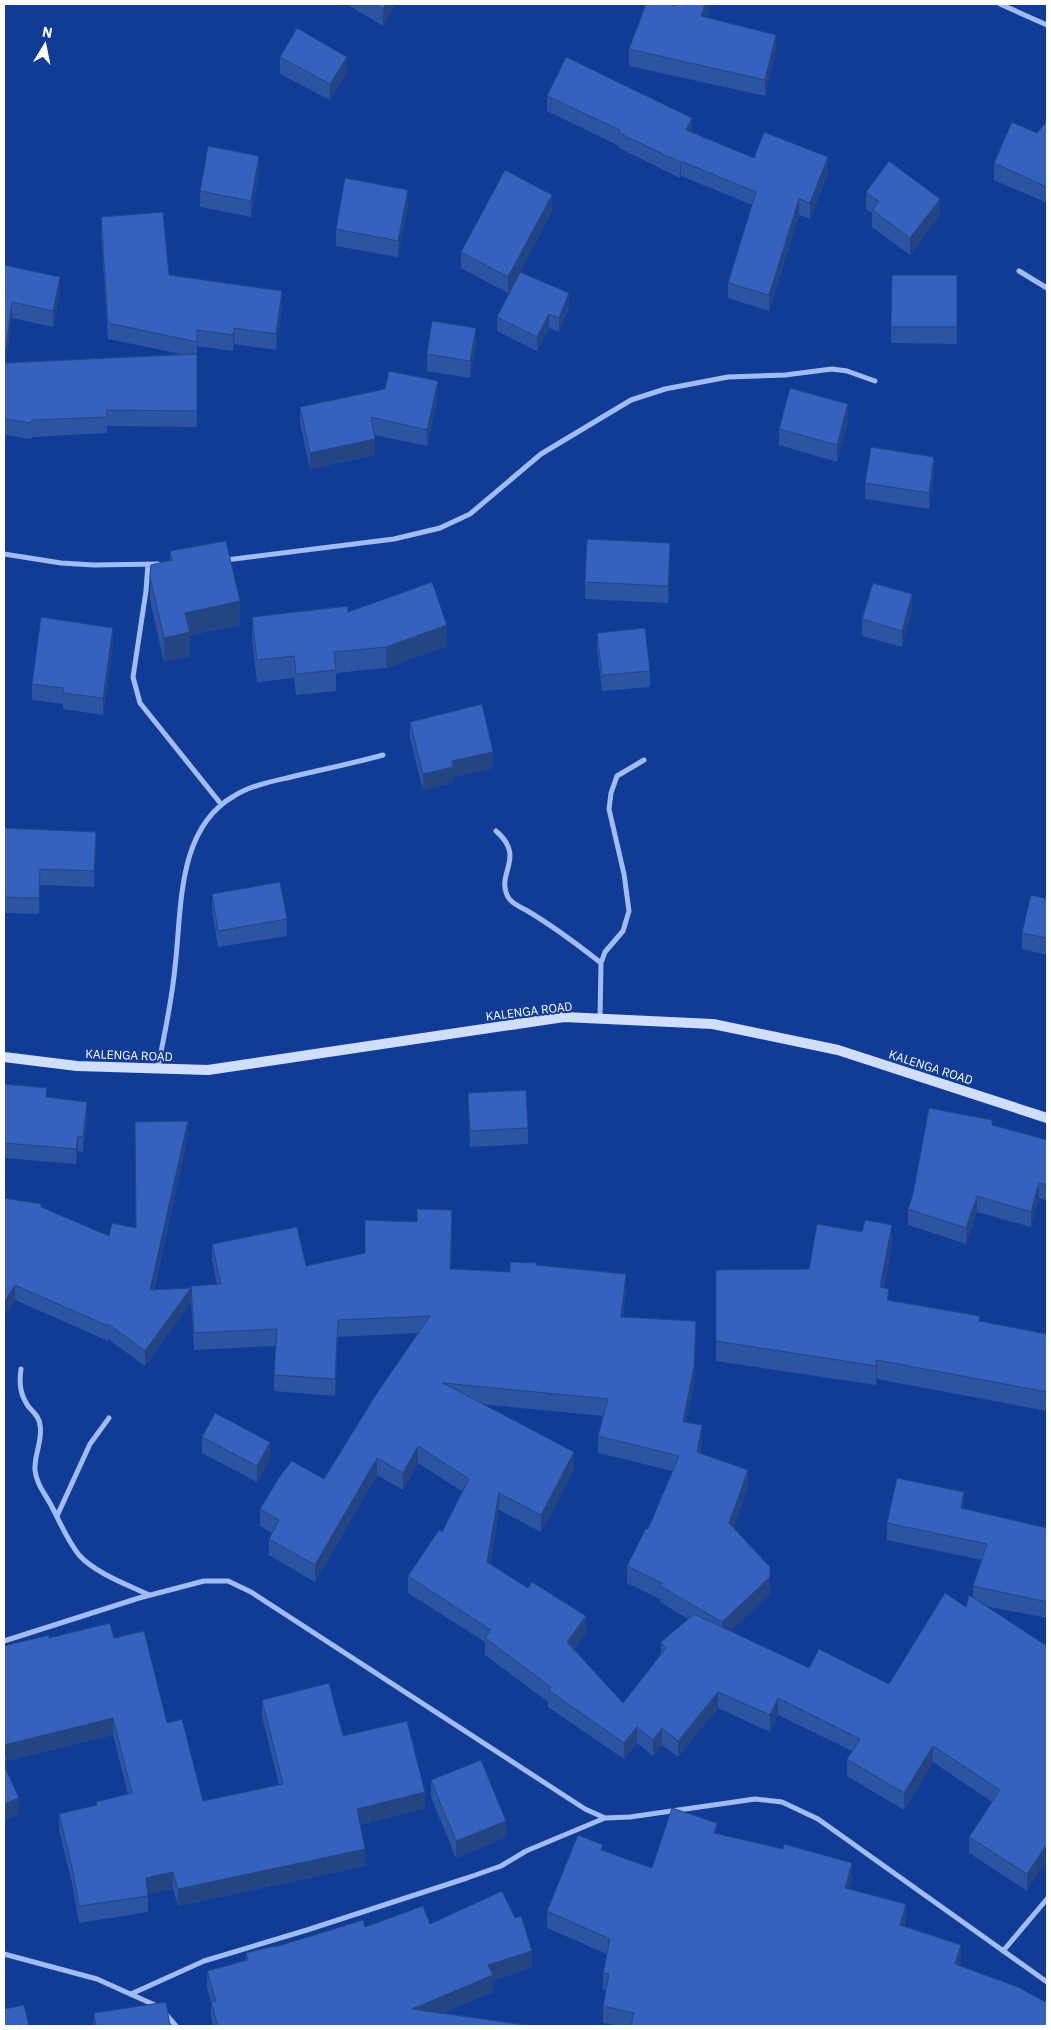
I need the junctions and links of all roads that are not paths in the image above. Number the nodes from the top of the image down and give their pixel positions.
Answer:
1 (1000, 4) edge
2 (1047, 25) edge
3 (1019, 272) dead end
4 (1047, 288) edge
5 (875, 380) dead end
6 (4, 554) edge
7 (218, 561) edge
8 (148, 564) junction
9 (165, 564) edge
10 (383, 756) dead end
11 (644, 760) dead end
12 (221, 804) junction
13 (496, 830) dead end
14 (601, 963) junction
15 (600, 1018) junction
16 (4, 1057) edge
17 (158, 1069) junction
18 (1047, 1118) edge
19 (21, 1369) dead end
20 (109, 1418) dead end
21 (57, 1516) junction
22 (150, 1595) junction
23 (4, 1641) edge
24 (606, 1818) junction
25 (1047, 1899) edge
26 (1003, 1951) junction
27 (4, 1954) edge
28 (1047, 1982) edge
29 (132, 1994) junction
30 (176, 2026) edge

1 - 2 street
3 - 4 street
5 - 7 street
6 - 8 street
8 - 9 street
8 - 12 street
10 - 12 street
11 - 14 street
12 - 17 street
13 - 14 street
14 - 15 street
15 - 17 main road, KALENGA ROAD
15 - 18 main road, KALENGA ROAD
16 - 17 main road, KALENGA ROAD
19 - 21 street
20 - 21 street
21 - 22 street
22 - 23 street
22 - 24 street
24 - 26 street
24 - 29 street
25 - 26 street
26 - 28 street
27 - 29 street
29 - 30 street

